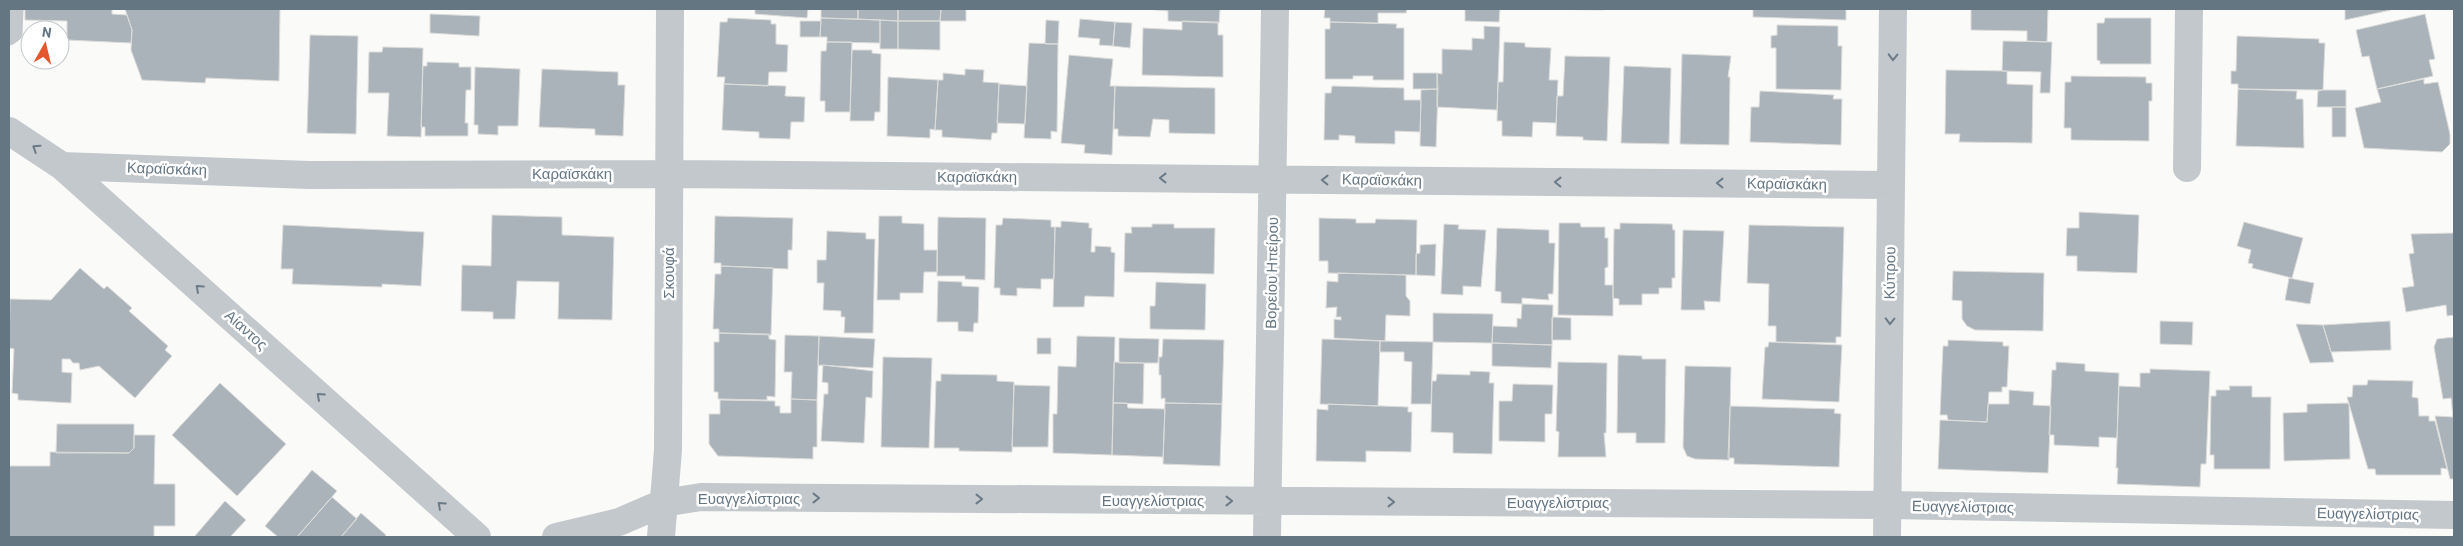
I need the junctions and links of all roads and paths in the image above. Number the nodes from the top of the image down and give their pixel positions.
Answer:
1 (14, 9) edge
2 (670, 9) edge
3 (1275, 9) edge
4 (1893, 9) edge
5 (2189, 9) edge
6 (9, 36) edge
7 (9, 131) edge
8 (62, 166) junction
9 (2187, 168) dead end
10 (670, 174) junction
11 (1273, 179) junction
12 (1891, 185) junction
13 (1268, 502) junction
14 (663, 503) junction
15 (1888, 505) junction
16 (2454, 515) edge
17 (477, 537) edge
18 (556, 537) edge
19 (661, 537) edge
20 (1268, 537) edge
21 (1888, 537) edge

1 - 6 lane
2 - 10 street, Σκουφά
3 - 11 street, Βορείου Ηπείρου
4 -> 12 street, Κύπρου
5 - 9 street
8 -> 7 street, Αίαντος
8 - 10 street, Καραϊσκάκη
17 -> 8 street, Αίαντος
11 -> 10 street, Καραϊσκάκη
10 - 14 street, Σκουφά
12 -> 11 street, Καραϊσκάκη
11 - 13 street, Βορείου Ηπείρου
12 -> 15 street, Κύπρου
14 -> 13 street, Ευαγγελίστριας
13 -> 15 street, Ευαγγελίστριας
13 - 20 street, Βορείου Ηπείρου
14 - 18 street, Ευαγγελίστριας
14 - 19 street, Σκουφά
15 - 16 street, Ευαγγελίστριας
15 - 21 street, Κύπρου

